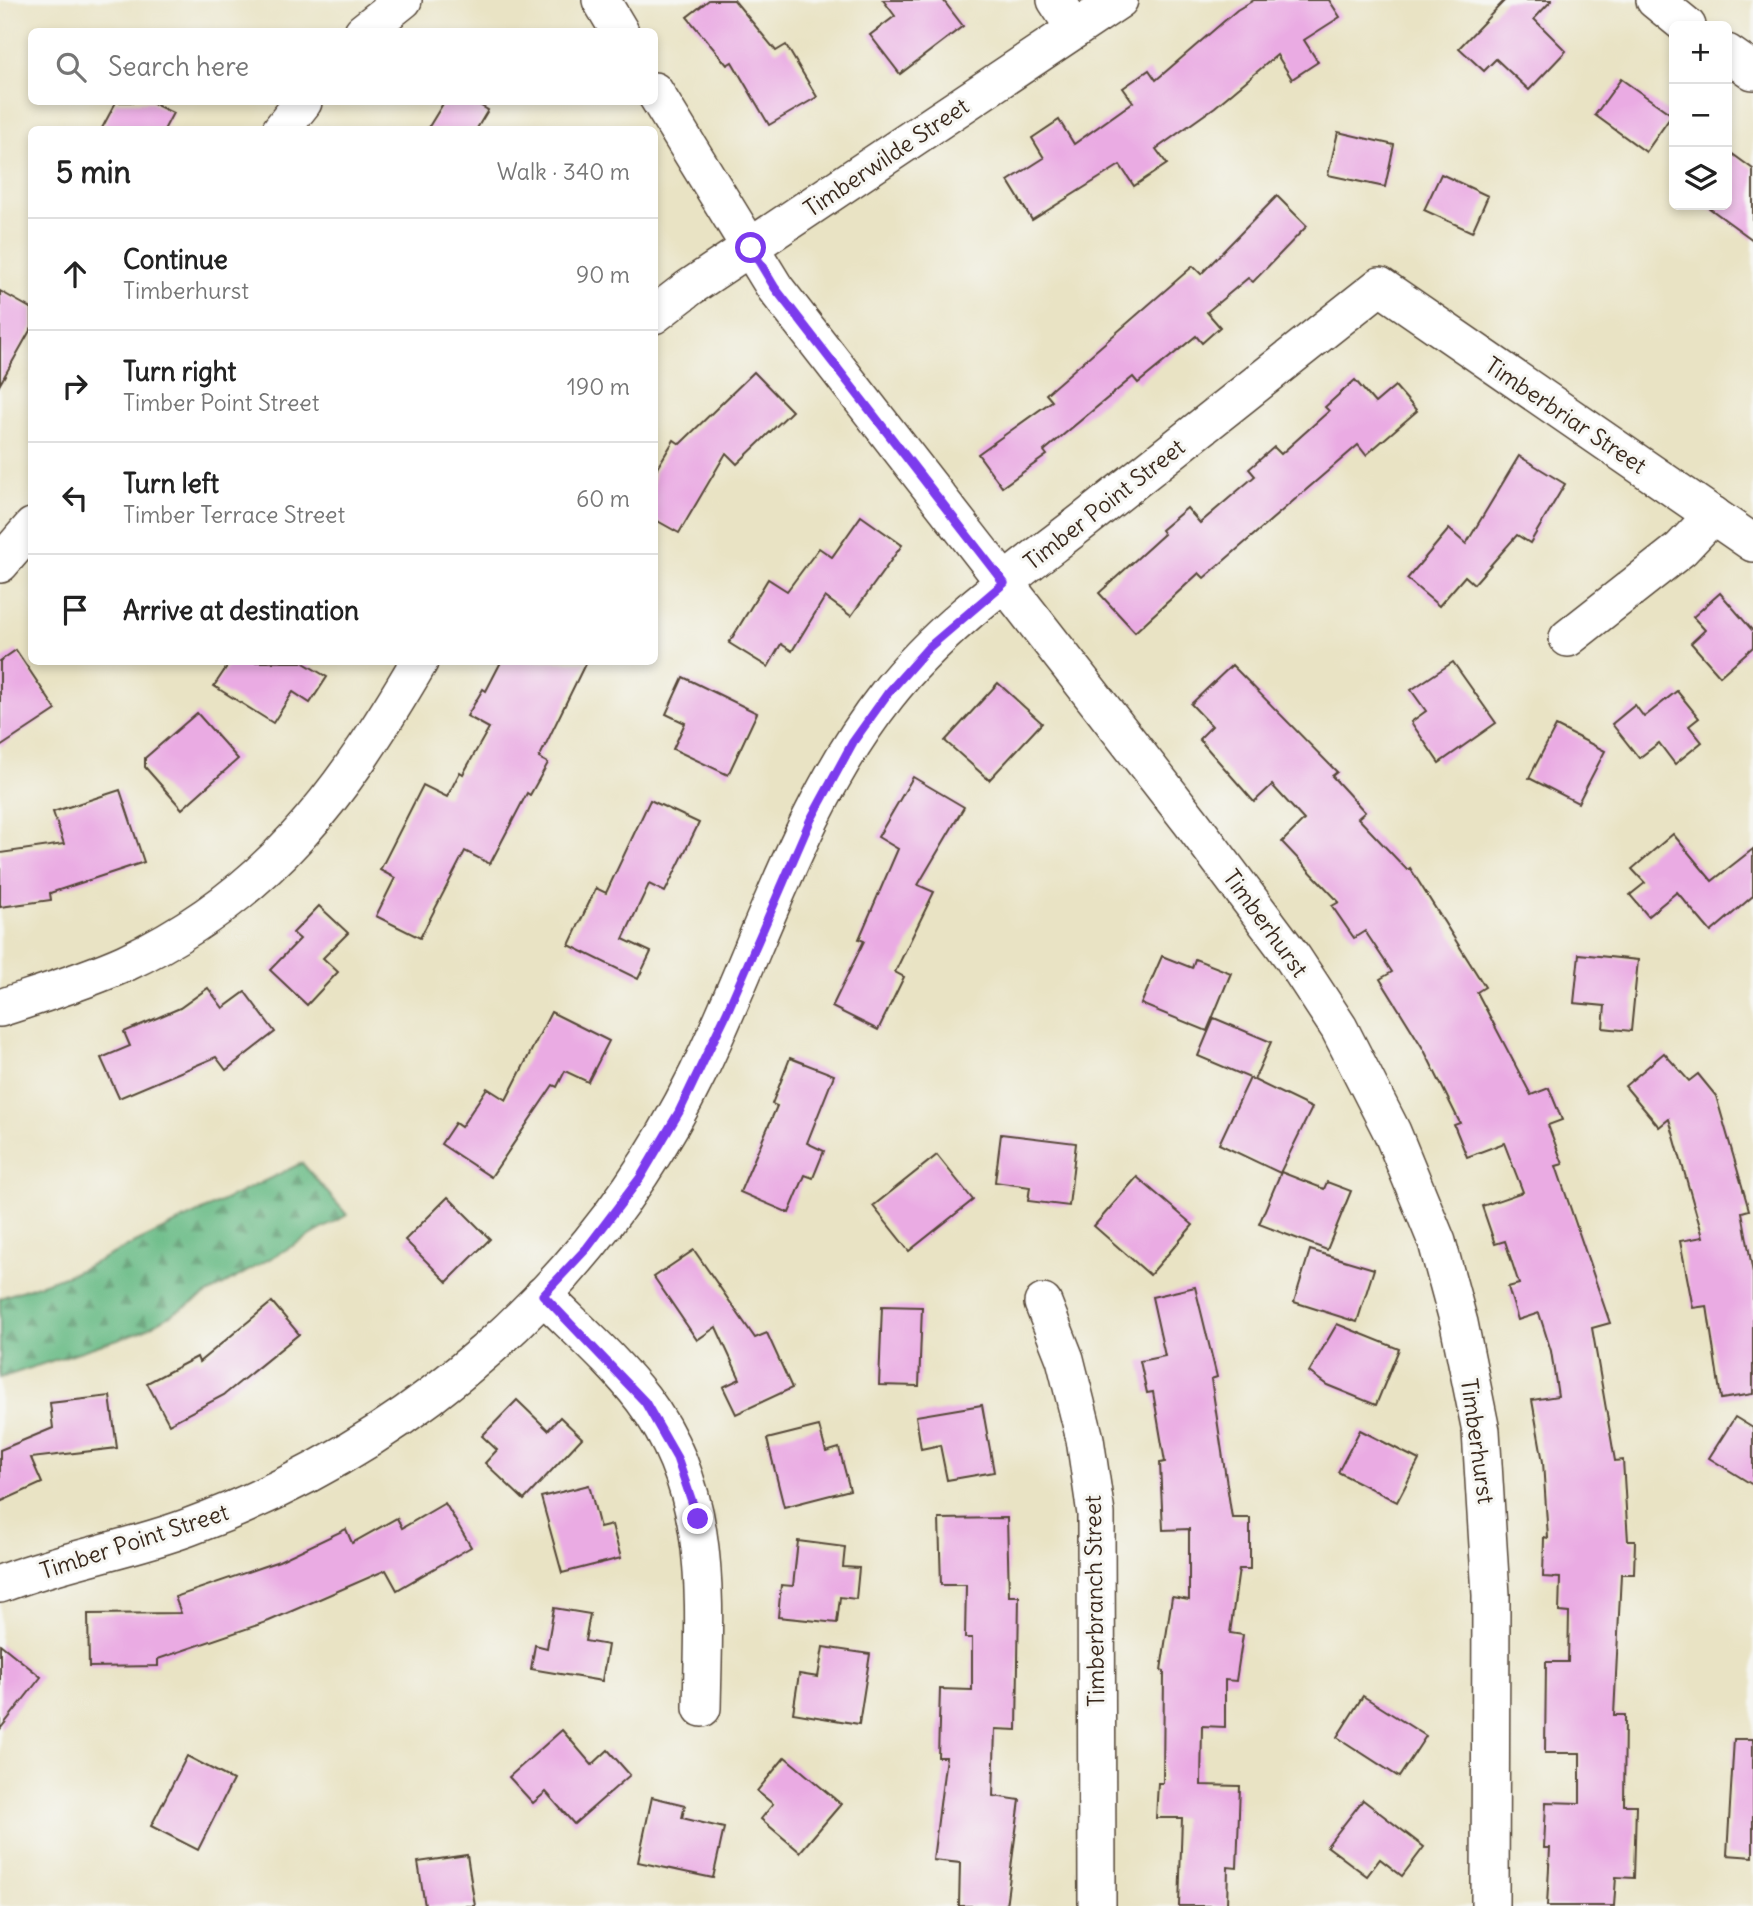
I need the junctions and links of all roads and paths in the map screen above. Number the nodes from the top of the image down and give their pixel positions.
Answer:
1 (403, 0) edge
2 (601, 0) edge
3 (1119, 0) edge
4 (1655, 0) edge
5 (1066, 15) edge
6 (1681, 21) edge
7 (368, 28) edge
8 (618, 28) edge
9 (1732, 56) edge
10 (1753, 71) edge
11 (658, 97) edge
12 (301, 105) edge
13 (284, 126) edge
14 (751, 248) junction
15 (1380, 286) joint
16 (658, 312) edge
17 (1713, 515) junction
18 (28, 532) edge
19 (1753, 543) edge
20 (0, 564) edge
21 (1004, 583) junction
22 (1568, 638) dead end
23 (417, 665) edge
24 (0, 1007) edge
25 (543, 1295) junction
26 (1043, 1303) dead end
27 (0, 1584) edge
28 (702, 1708) dead end
29 (1097, 1906) edge
30 (1490, 1906) edge

1 - 7 street
2 - 8 street
3 - 5 street, Timberwilde Street
4 - 6 street
5 - 14 street, Timberwilde Street
9 - 10 street
11 - 14 street, Timberhurst
12 - 13 street
14 - 16 street, Timberwilde Street
14 - 21 street, Timberhurst
15 - 17 street, Timberbriar Street
15 - 21 street, Timber Point Street
17 - 19 street, Timberbriar Street
17 - 22 street
18 - 20 street
21 - 25 street, Timber Point Street
21 - 30 street, Timberhurst
23 - 24 street
25 - 27 street, Timber Point Street
25 - 28 street
26 - 29 street, Timberbranch Street

